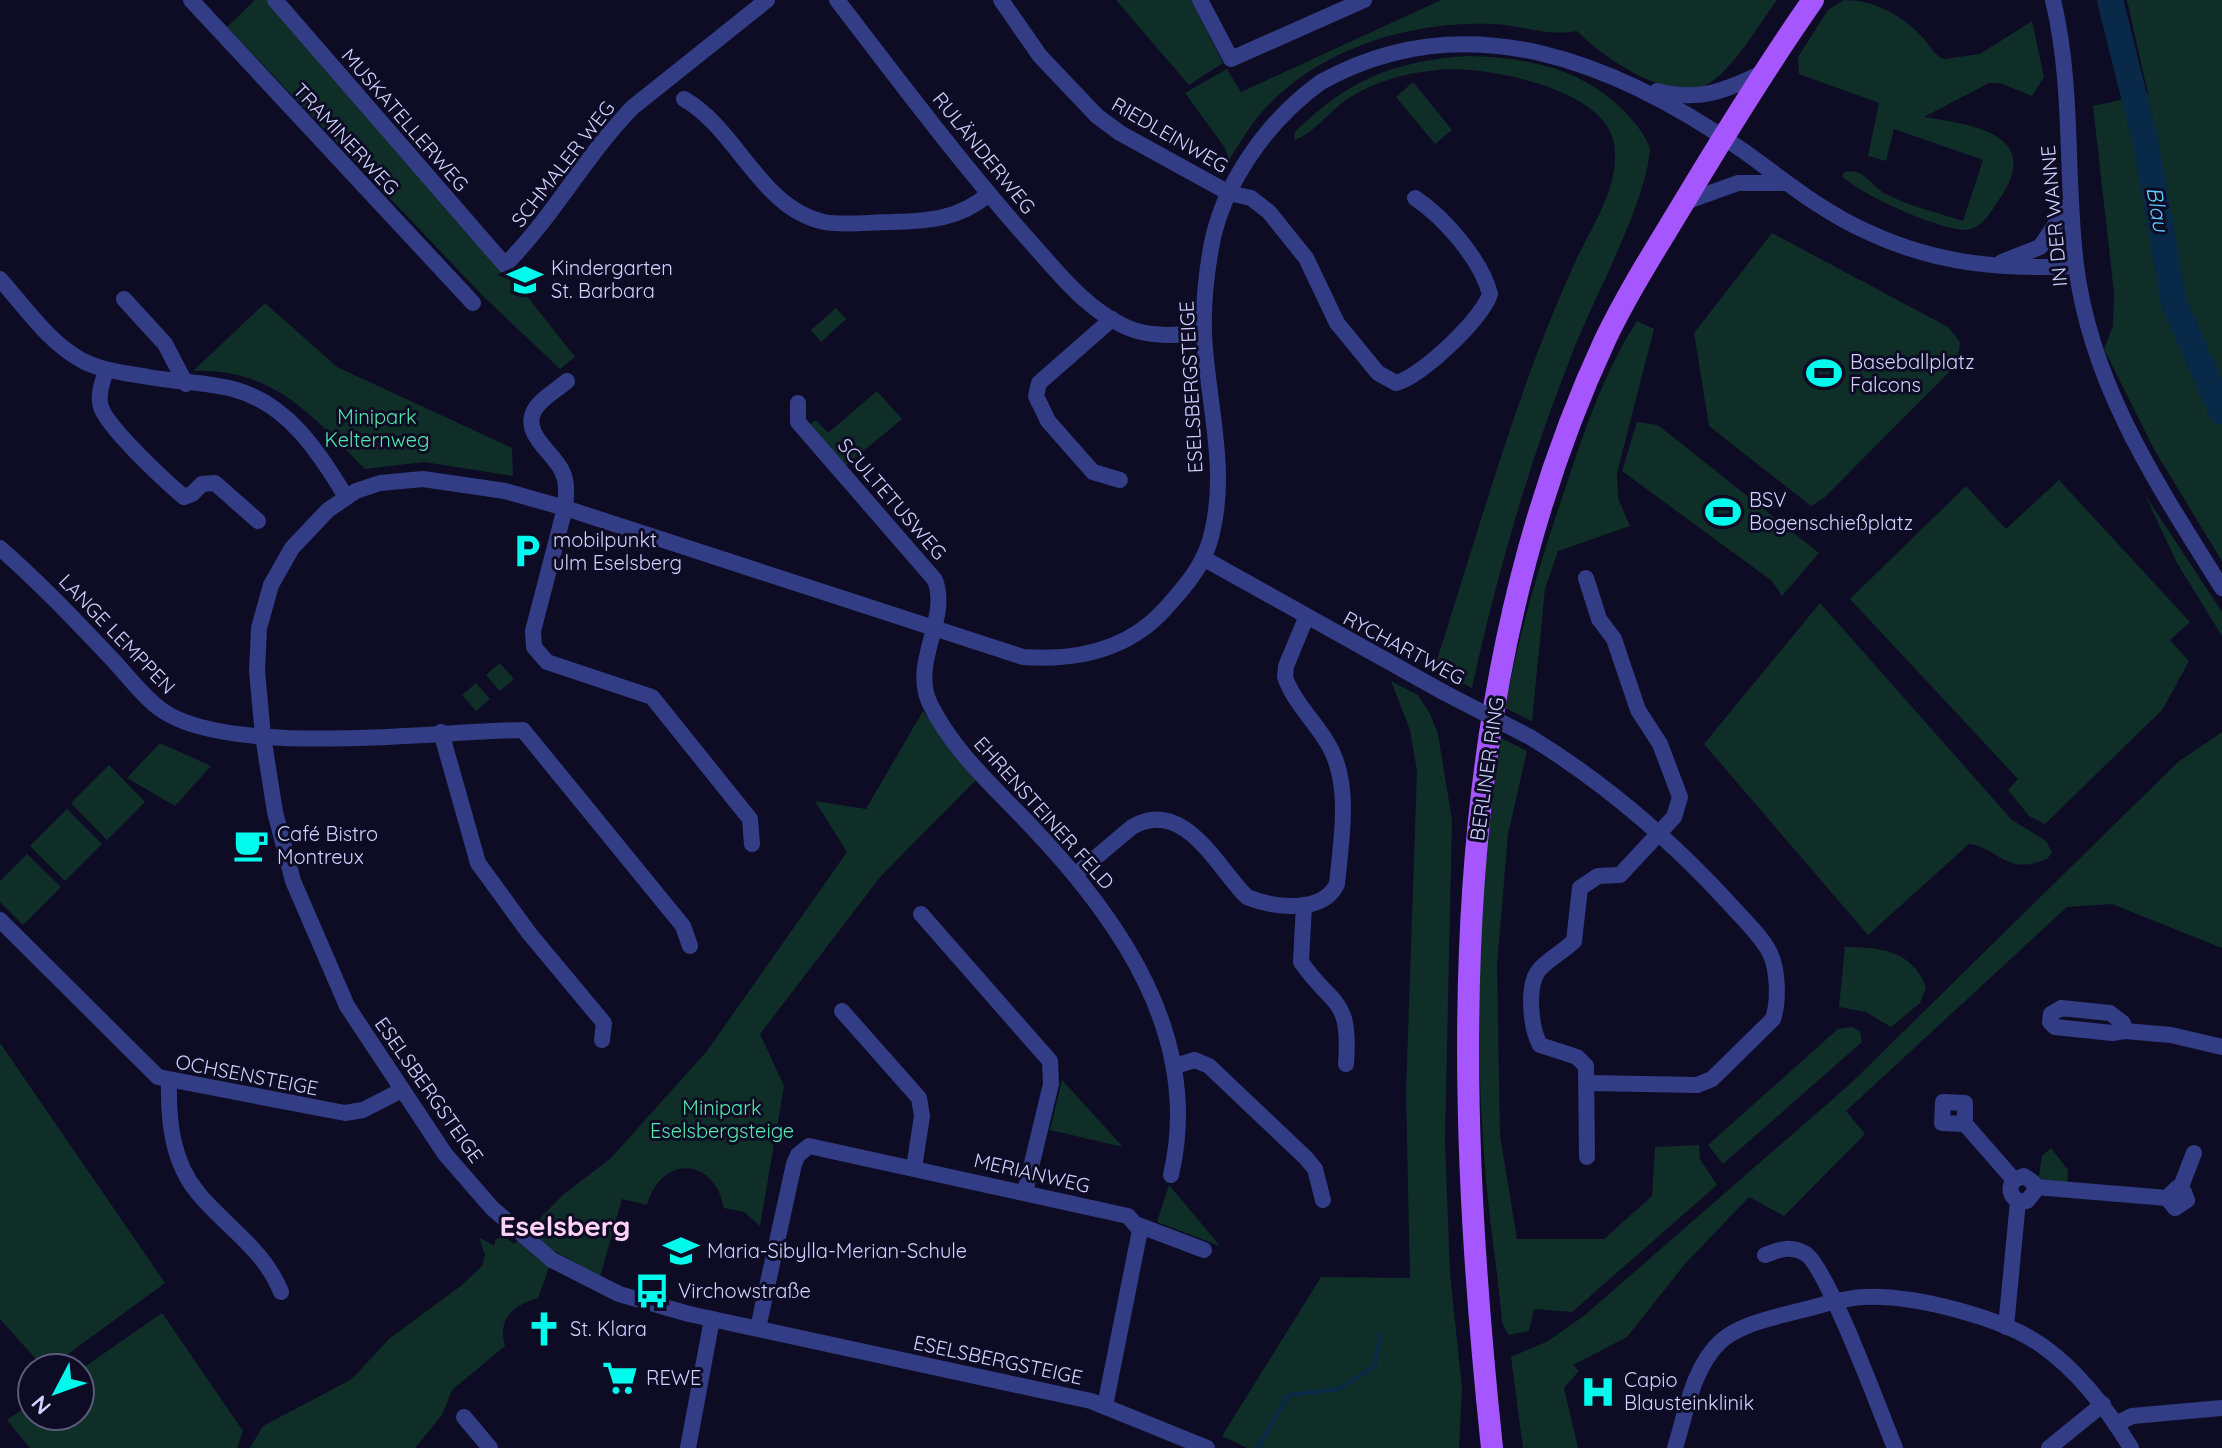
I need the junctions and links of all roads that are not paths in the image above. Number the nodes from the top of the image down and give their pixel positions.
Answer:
1 (191, 0) edge
2 (275, 0) edge
3 (767, 0) edge
4 (837, 0) edge
5 (1001, 0) edge
6 (1200, 0) edge
7 (1364, 0) edge
8 (1813, 0) edge
9 (2053, 0) edge
10 (1762, 73) junction
11 (1633, 82) junction
12 (684, 99) dead end
13 (1722, 137) junction
14 (1788, 184) junction
15 (1229, 193) junction
16 (989, 194) junction
17 (1415, 198) dead end
18 (1683, 203) junction
19 (2070, 203) junction
20 (505, 265) joint
21 (1980, 266) junction
22 (2076, 266) junction
23 (0, 279) edge
24 (124, 299) dead end
25 (473, 303) dead end
26 (1112, 319) junction
27 (1204, 333) junction
28 (106, 370) junction
29 (567, 381) dead end
30 (186, 384) junction
31 (798, 403) dead end
32 (1120, 480) dead end
33 (346, 497) junction
34 (565, 508) junction
35 (258, 521) dead end
36 (0, 548) edge
37 (1203, 558) junction
38 (1586, 578) dead end
39 (2222, 588) edge
40 (1306, 618) junction
41 (932, 627) junction
42 (441, 732) junction
43 (263, 736) junction
44 (1661, 832) junction
45 (752, 844) dead end
46 (1075, 875) junction
47 (1304, 905) junction
48 (921, 914) dead end
49 (0, 920) edge
50 (690, 946) dead end
51 (842, 1011) dead end
52 (2125, 1031) dead end
53 (602, 1040) dead end
54 (2222, 1047) edge
55 (1346, 1064) dead end
56 (1175, 1066) junction
57 (169, 1081) junction
58 (1588, 1083) junction
59 (402, 1090) junction
60 (1965, 1124) dead end
61 (2194, 1153) dead end
62 (1587, 1157) dead end
63 (914, 1168) junction
64 (1171, 1175) dead end
65 (2014, 1180) junction
66 (2035, 1187) junction
67 (1025, 1192) junction
68 (1323, 1200) dead end
69 (2018, 1201) junction
70 (1138, 1225) junction
71 (1204, 1250) dead end
72 (1765, 1255) dead end
73 (281, 1292) dead end
74 (1835, 1301) junction
75 (712, 1319) junction
76 (2006, 1327) junction
77 (758, 1328) junction
78 (2103, 1404) junction
79 (1105, 1406) junction
80 (2222, 1408) edge
81 (464, 1417) dead end
82 (2116, 1424) junction
83 (1491, 1439) edge
84 (490, 1448) edge
85 (688, 1448) edge
86 (1207, 1448) edge
87 (1675, 1448) edge
88 (1895, 1448) edge
89 (2049, 1448) edge
90 (2131, 1448) edge

1 - 25 street, TRAMINERWEG
2 - 20 street, MUSKATELLERWEG
3 - 20 street, SCHMALER WEG
4 - 16 street, RULÄNDERWEG
5 - 15 street, RIEDLEINWEG
6 - 7 street
8 - 10 main road, BERLINER RING
9 - 19 street, IN DER WANNE
10 - 11 street
10 - 13 main road, BERLINER RING
11 - 13 street, ESELSBERGSTEIGE
11 - 15 street, ESELSBERGSTEIGE
12 - 16 street
13 - 14 street, ESELSBERGSTEIGE
13 - 18 main road, BERLINER RING
14 - 18 street
14 - 21 street, ESELSBERGSTEIGE
15 - 17 street, RIEDLEINWEG
15 - 27 street, ESELSBERGSTEIGE
16 - 26 street, RULÄNDERWEG
18 - 83 main road, BERLINER RING
19 - 21 street
19 - 22 street, IN DER WANNE
21 - 22 street, ESELSBERGSTEIGE
22 - 39 street, IN DER WANNE
23 - 28 street
24 - 30 street
26 - 27 street, RULÄNDERWEG
26 - 32 street
27 - 37 street, ESELSBERGSTEIGE
28 - 30 street
28 - 35 street
29 - 34 street
30 - 33 street
31 - 41 street, SCULTETUSWEG
33 - 34 street, ESELSBERGSTEIGE
33 - 43 street, ESELSBERGSTEIGE
34 - 41 street, ESELSBERGSTEIGE
34 - 45 street
36 - 43 street, LANGE LEMPPEN
37 - 40 street, RYCHARTWEG
37 - 41 street, ESELSBERGSTEIGE
38 - 44 street
40 - 44 street, RYCHARTWEG, bridge
40 - 47 street
41 - 46 street, EHRENSTEINER FELD
42 - 43 street, LANGE LEMPPEN
42 - 50 street, LANGE LEMPPEN
42 - 53 street
43 - 59 street, ESELSBERGSTEIGE
44 - 58 street
44 - 58 street, RYCHARTWEG
46 - 47 street
46 - 56 street, EHRENSTEINER FELD
47 - 55 street
48 - 67 street
49 - 57 street, OCHSENSTEIGE
51 - 63 street
52 - 54 street
56 - 64 street, EHRENSTEINER FELD
56 - 68 street
57 - 59 street, OCHSENSTEIGE
57 - 73 street
58 - 62 street
59 - 75 street, ESELSBERGSTEIGE
60 - 65 street
61 - 66 street
63 - 67 street, MERIANWEG
63 - 77 street, MERIANWEG
65 - 66 street
65 - 69 street
66 - 69 street
67 - 70 street, MERIANWEG
69 - 76 street
70 - 71 street, MERIANWEG
70 - 79 street
72 - 74 street
74 - 76 street
74 - 87 street
74 - 88 street
75 - 77 street, ESELSBERGSTEIGE
75 - 85 street
76 - 78 street
77 - 79 street, ESELSBERGSTEIGE
78 - 82 street
78 - 89 street
79 - 86 street, ESELSBERGSTEIGE
80 - 82 street
81 - 84 street
82 - 90 street

